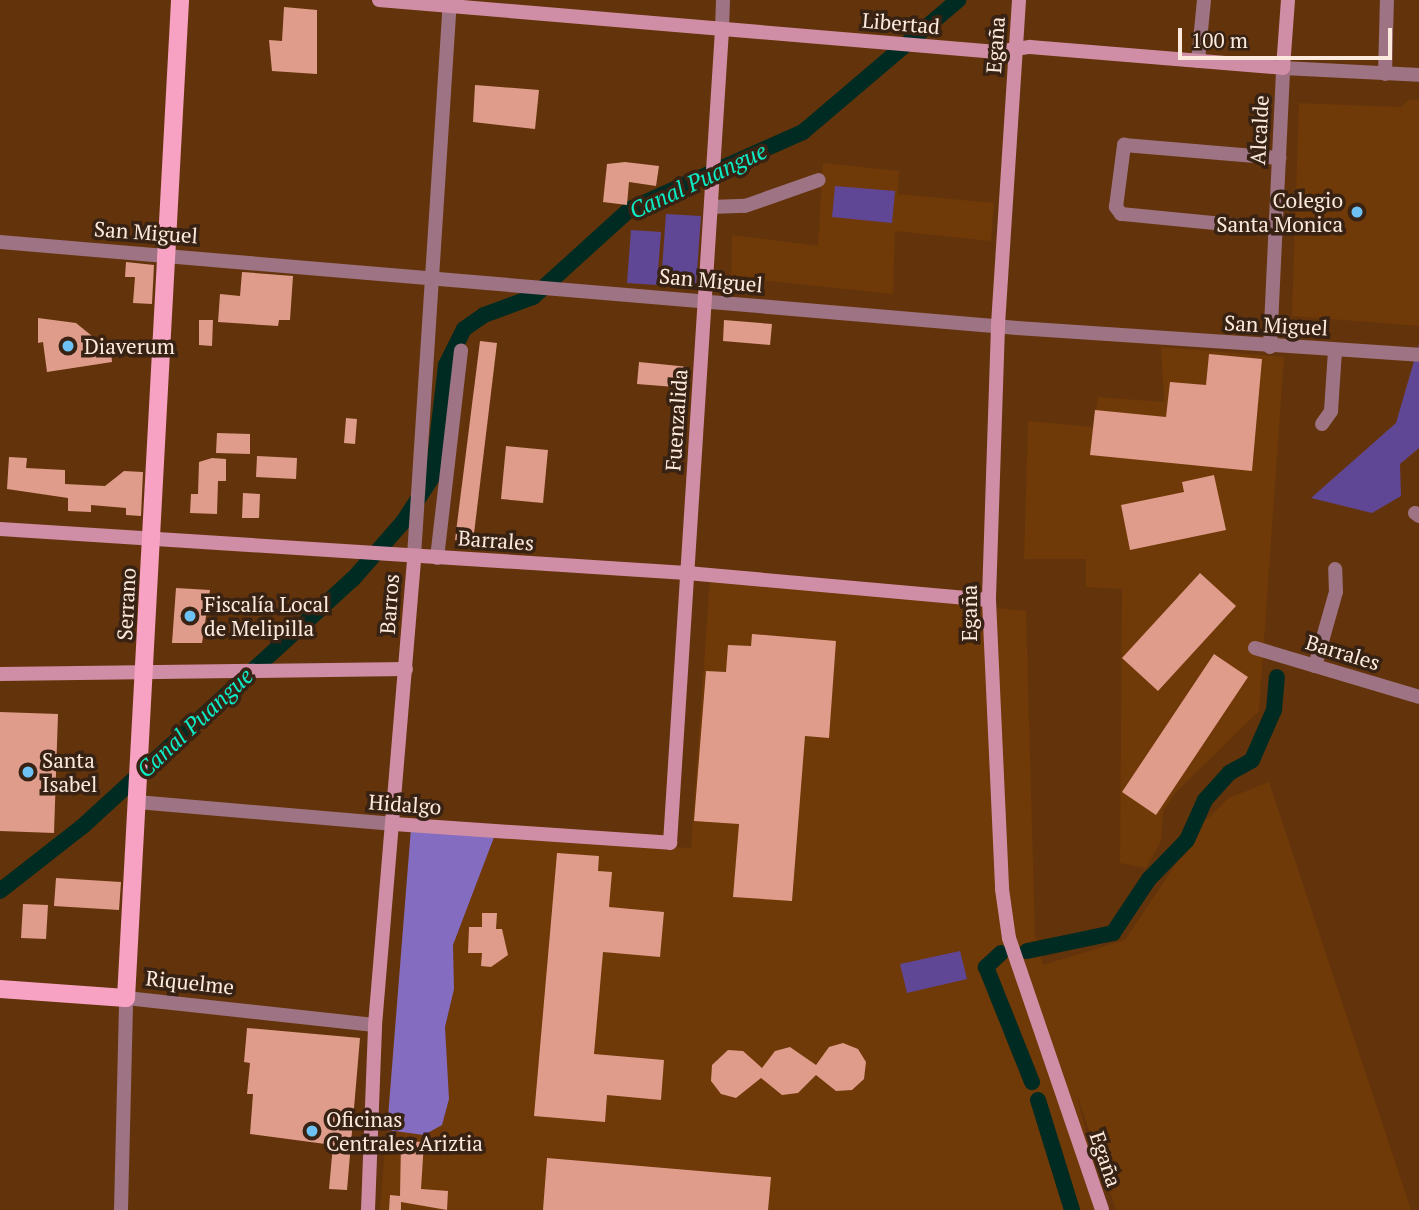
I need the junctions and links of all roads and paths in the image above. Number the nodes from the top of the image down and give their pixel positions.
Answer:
1 (180, 0) edge
2 (379, 0) edge
3 (723, 0) edge
4 (1019, 0) edge
5 (1204, 0) edge
6 (1288, 0) edge
7 (1387, 0) edge
8 (450, 3) edge
9 (722, 29) junction
10 (1016, 50) junction
11 (1198, 61) junction
12 (1283, 68) junction
13 (1385, 74) junction
14 (1419, 75) edge
15 (1279, 158) junction
16 (819, 180) dead end
17 (711, 207) junction
18 (1275, 229) junction
19 (0, 242) edge
20 (167, 254) junction
21 (435, 277) junction
22 (706, 301) junction
23 (998, 326) junction
24 (1270, 347) junction
25 (461, 350) dead end
26 (1335, 350) junction
27 (1419, 355) edge
28 (1322, 424) dead end
29 (0, 528) edge
30 (152, 539) junction
31 (414, 556) junction
32 (437, 558) junction
33 (1335, 569) dead end
34 (687, 573) junction
35 (989, 600) junction
36 (1255, 648) dead end
37 (1315, 666) junction
38 (406, 669) junction
39 (145, 672) junction
40 (0, 674) edge
41 (1419, 697) edge
42 (138, 796) junction
43 (394, 824) junction
44 (670, 843) joint
45 (0, 989) edge
46 (126, 999) junction
47 (375, 1025) junction
48 (121, 1210) edge
49 (368, 1210) edge
50 (1102, 1210) edge

1 - 20 main road, Serrano
2 - 8 street, Libertad
3 - 9 street, Fuenzalida
4 - 10 street, Egaña
5 - 11 street
6 - 12 street, Alcalde
7 - 13 street
8 - 9 street, Libertad
8 - 21 street, Barros
9 - 10 street, Libertad
9 - 17 street, Fuenzalida
10 - 11 street, Libertad
10 - 23 street, Egaña
11 - 12 street, Libertad
12 - 13 street, Libertad
12 - 15 street, Alcalde
13 - 14 street, Libertad
15 - 18 street, Alcalde
15 - 18 street
16 - 17 street
17 - 22 street, Fuenzalida
18 - 24 street, Alcalde
19 - 20 street, San Miguel
20 - 21 street, San Miguel
20 - 30 main road, Serrano
21 - 22 street, San Miguel
21 - 31 street, Barros
22 - 23 street, San Miguel
22 - 34 street, Fuenzalida
23 - 24 street, San Miguel
23 - 35 street, Egaña
24 - 26 street, San Miguel
25 - 32 street
26 - 27 street, San Miguel
26 - 28 street
29 - 30 street, Barrales
30 - 31 street, Barrales
30 - 39 main road, Serrano
31 - 32 street, Barrales
31 - 38 street, Barros
32 - 34 street, Barrales
33 - 37 street
34 - 35 street, Barrales
34 - 44 street, Fuenzalida
35 - 50 street, Egaña
36 - 37 street, Barrales
37 - 41 street, Barrales
38 - 39 street
38 - 43 street, Barros
39 - 40 street
39 - 42 main road, Serrano
42 - 43 street, Hidalgo
42 - 46 main road, Serrano
43 - 44 street, Hidalgo
43 - 47 street, Barros
45 - 46 main road, Riquelme
46 - 47 street, Riquelme
46 - 48 street, Serrano
47 - 49 street, Barros

